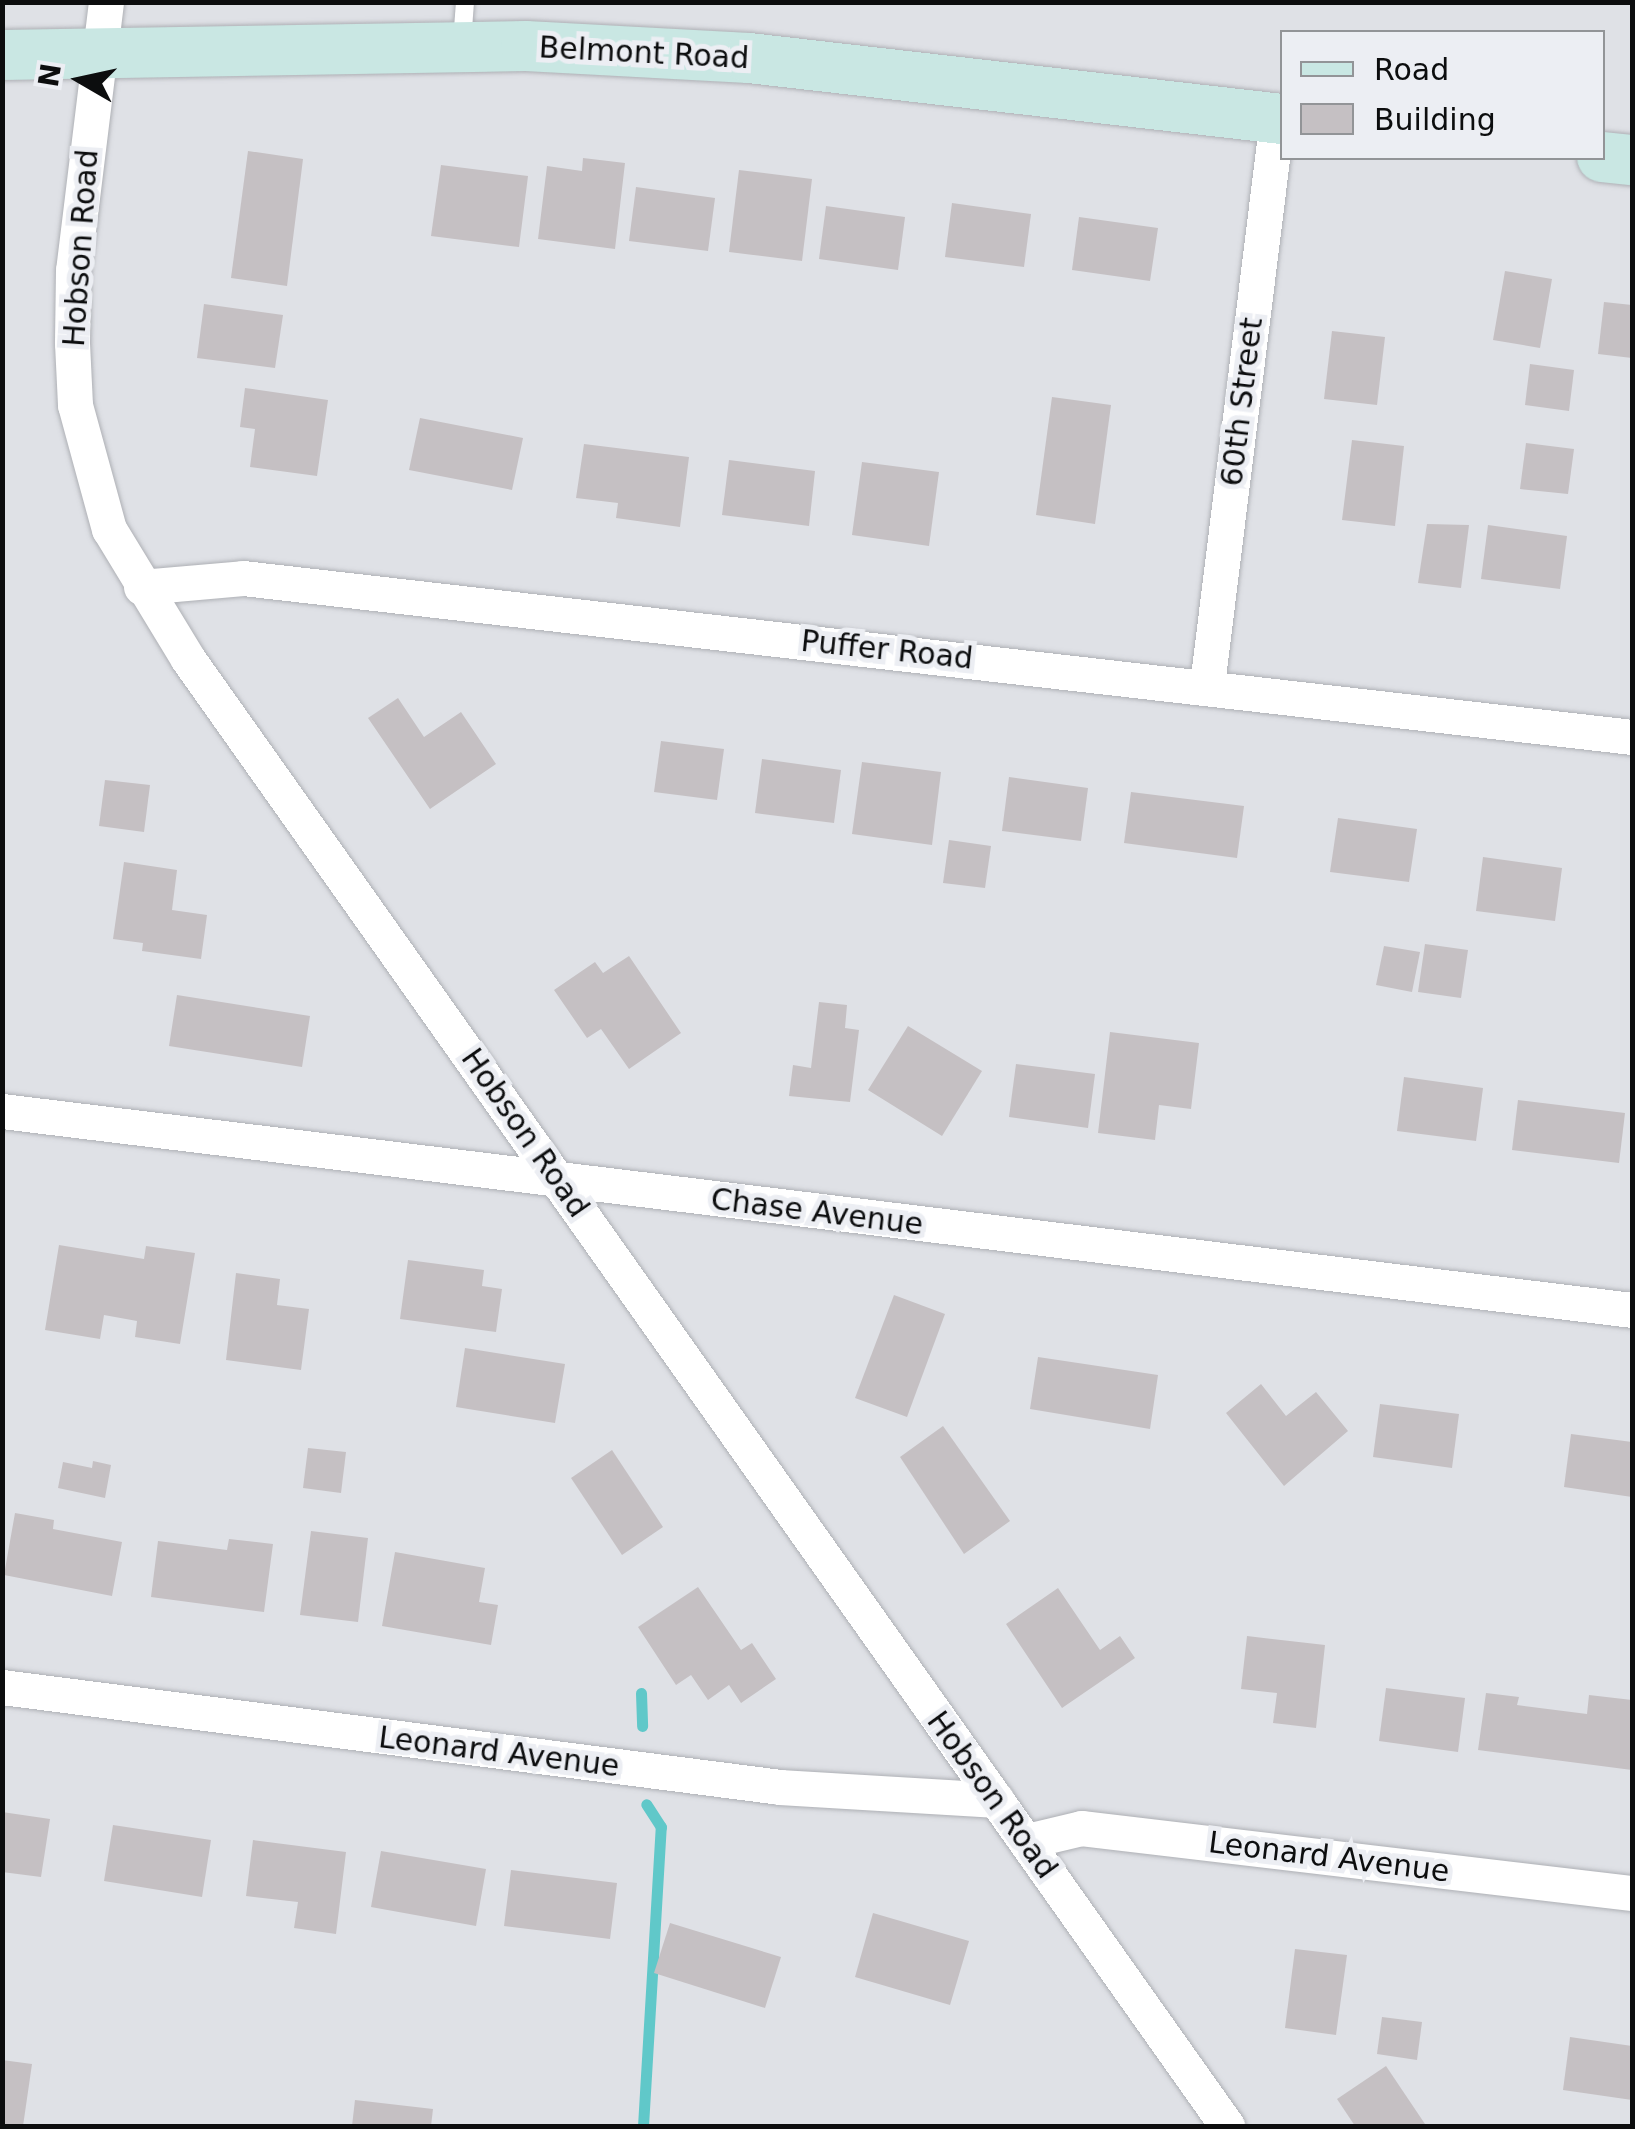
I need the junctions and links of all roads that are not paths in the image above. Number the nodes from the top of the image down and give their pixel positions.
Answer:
1 (106, 2) edge
2 (463, 25) edge
3 (99, 53) junction
4 (2, 55) edge
5 (1280, 118) edge
6 (1605, 156) edge
7 (1632, 160) edge
8 (141, 587) junction
9 (1207, 685) junction
10 (1632, 737) edge
11 (2, 1112) edge
12 (560, 1182) junction
13 (1632, 1310) edge
14 (2, 1688) edge
15 (997, 1800) junction
16 (1027, 1841) junction
17 (1632, 1893) edge
18 (1228, 2126) edge

1 - 3 street, Hobson Road
2 - 3 main road, Belmont Road
2 - 5 main road, Belmont Road
3 - 4 main road, Belmont Road
3 - 8 street, Hobson Road
5 - 9 street, 60th Street
6 - 7 main road
8 - 9 street, Puffer Road
8 - 12 street, Hobson Road
9 - 10 street, Puffer Road
11 - 12 street, Chase Avenue
12 - 13 street, Chase Avenue
12 - 15 street, Hobson Road
14 - 15 street, Leonard Avenue
15 - 16 street, Hobson Road
16 - 17 street, Leonard Avenue
16 - 18 street, Hobson Road

